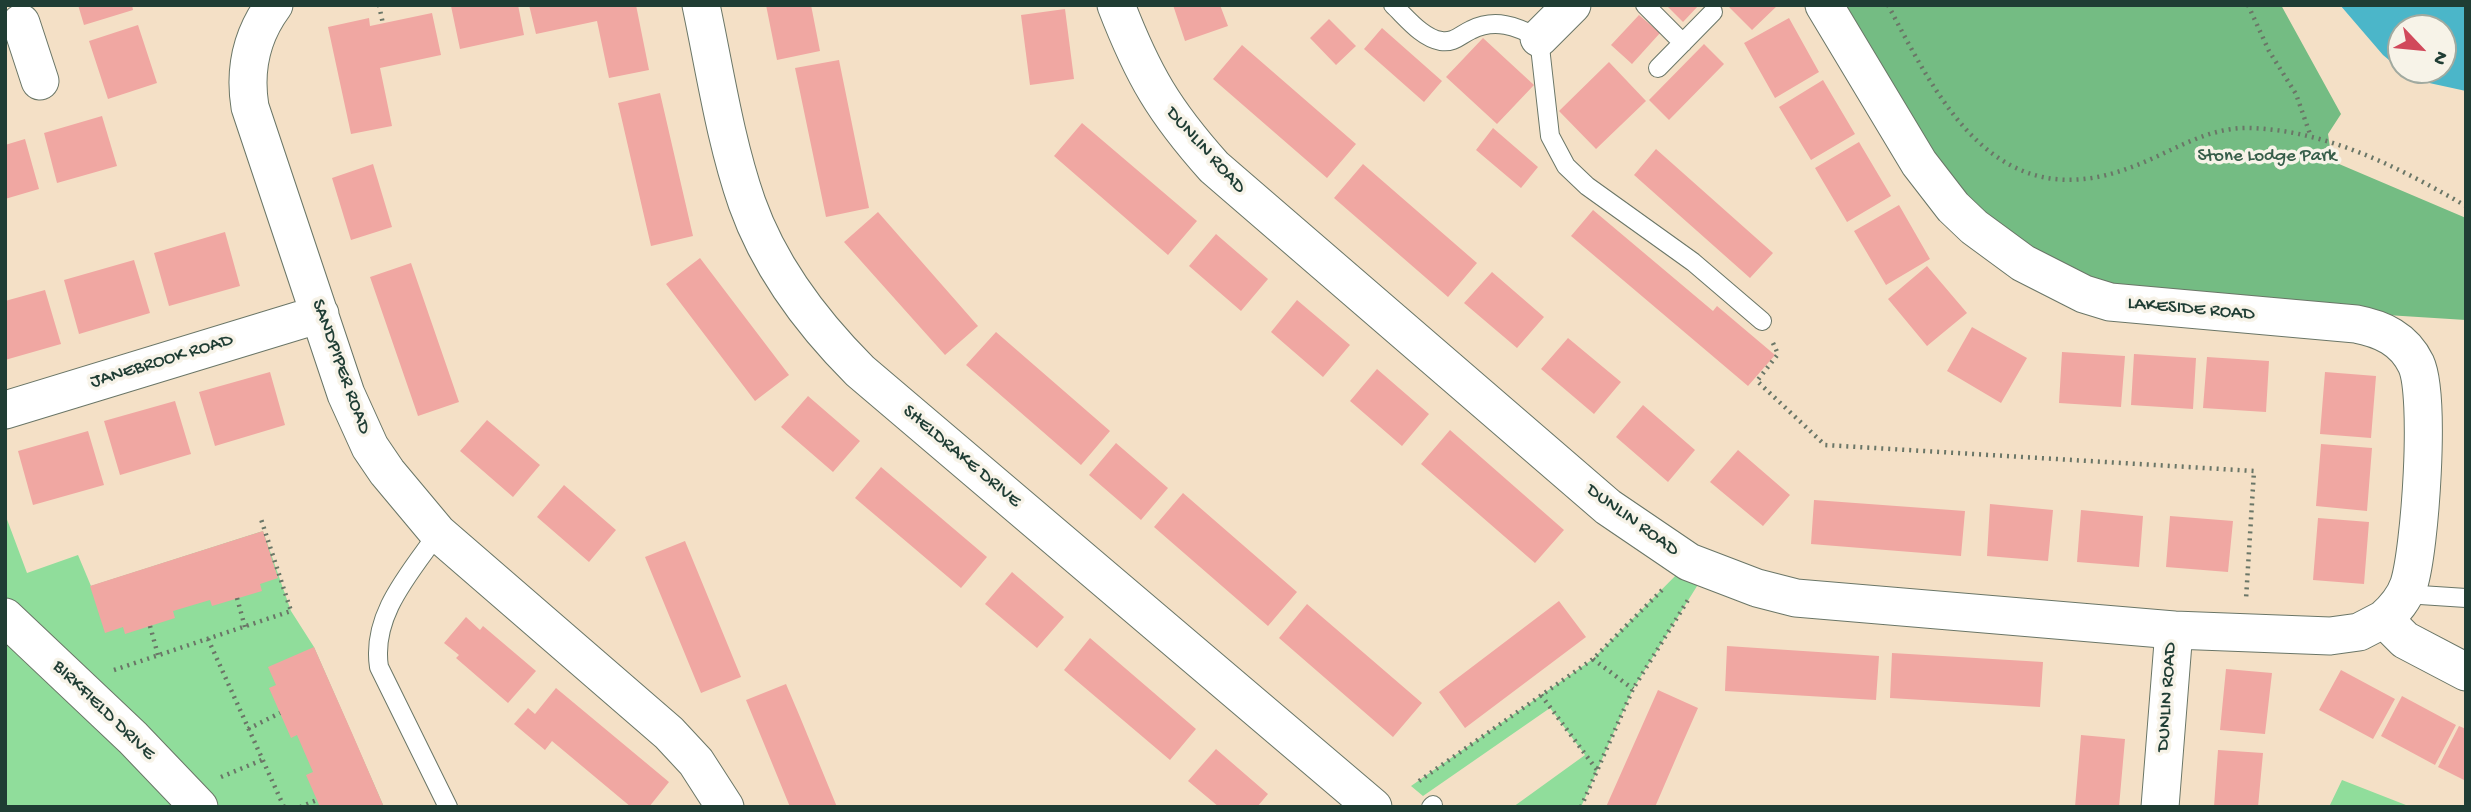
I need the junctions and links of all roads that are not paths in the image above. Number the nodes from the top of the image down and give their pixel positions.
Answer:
1 (274, 5) edge
2 (701, 5) edge
3 (1116, 5) edge
4 (1393, 5) edge
5 (1572, 5) edge
6 (1645, 5) edge
7 (1824, 5) edge
8 (1713, 12) dead end
9 (1539, 38) junction
10 (1683, 43) junction
11 (1658, 68) dead end
12 (320, 314) junction
13 (1762, 321) road end
14 (5, 410) edge
15 (438, 533) junction
16 (2466, 598) edge
17 (2395, 606) junction
18 (5, 617) edge
19 (2174, 630) junction
20 (2466, 672) edge
21 (199, 807) edge
22 (448, 807) edge
23 (725, 807) edge
24 (1373, 807) edge
25 (2160, 807) edge

1 - 12 street, SANDPIPER ROAD
2 - 24 street, SHELDRAKE DRIVE
3 - 19 street, DUNLIN ROAD
4 - 9 lane
5 - 9 street
6 - 10 lane
7 - 17 street, LAKESIDE ROAD
8 - 10 lane
9 - 13 lane
10 - 11 lane
12 - 14 street, JANEBROOK ROAD
12 - 15 street, SANDPIPER ROAD
15 - 22 lane
15 - 23 street, SANDPIPER ROAD
16 - 17 lane
17 - 19 street
17 - 20 street
18 - 21 street, BIRKFIELD DRIVE
19 - 25 street, DUNLIN ROAD

